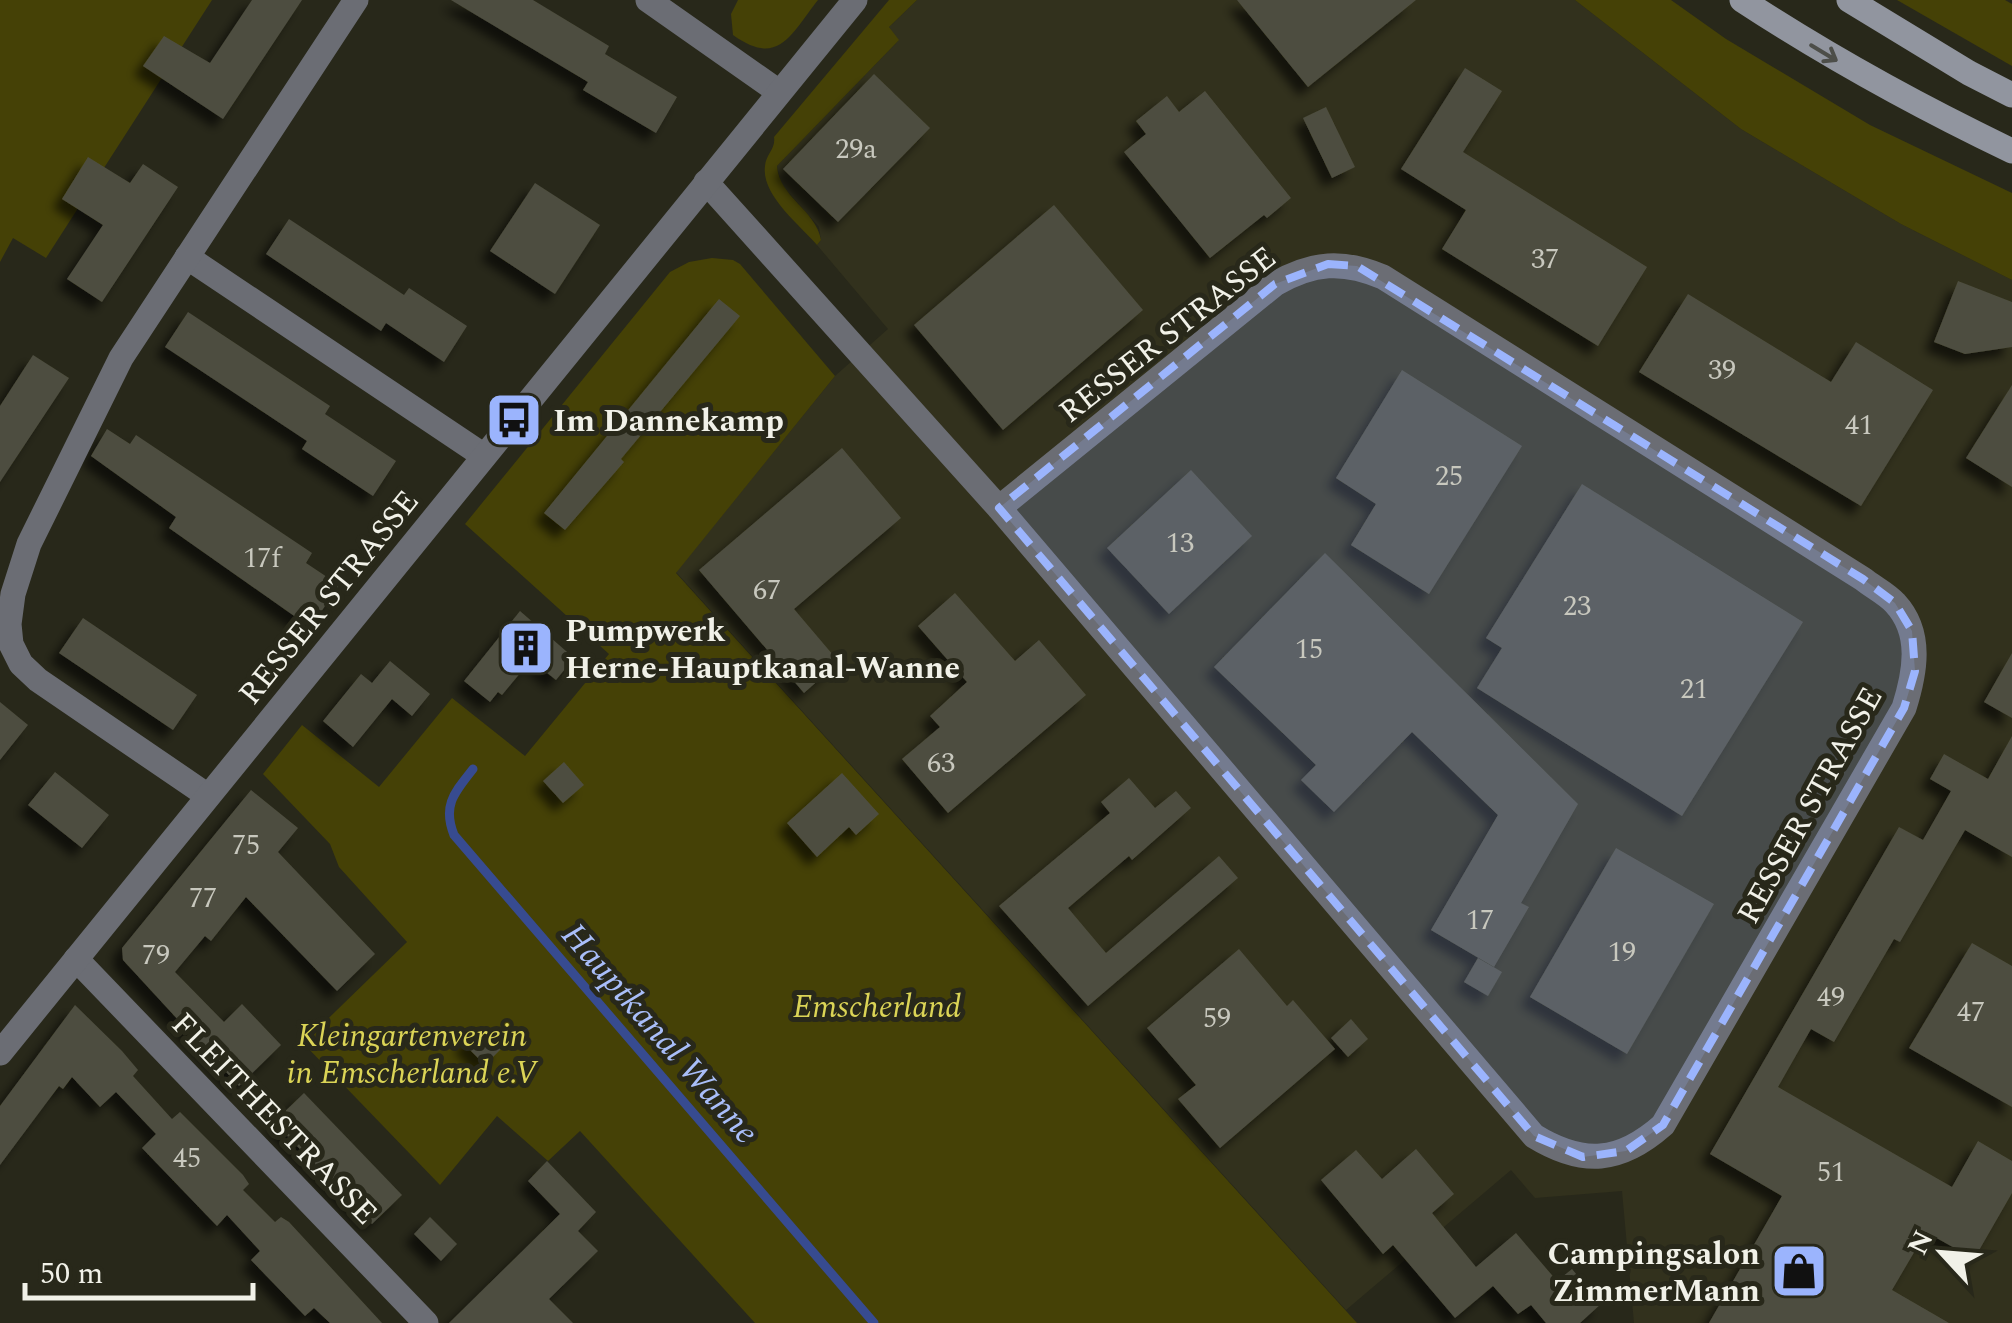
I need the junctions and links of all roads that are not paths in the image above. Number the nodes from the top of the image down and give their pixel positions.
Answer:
1 (356, 0) edge
2 (648, 0) edge
3 (855, 0) edge
4 (1742, 0) edge
5 (1849, 0) edge
6 (779, 92) junction
7 (2012, 95) edge
8 (2012, 151) edge
9 (706, 182) junction
10 (187, 257) junction
11 (484, 456) junction
12 (999, 508) junction
13 (208, 796) junction
14 (76, 959) junction
15 (0, 1052) edge
16 (426, 1323) edge

1 - 10 street
2 - 6 street
3 - 6 street, RESSER STRASSE
4 -> 8 main road
5 - 7 main road
6 - 9 street, RESSER STRASSE
9 - 11 street, RESSER STRASSE
9 - 12 street, RESSER STRASSE
10 - 11 street
10 - 13 street
11 - 13 street, RESSER STRASSE
12 - 12 street, RESSER STRASSE
13 - 14 street, RESSER STRASSE
14 - 15 street, RESSER STRASSE
14 - 16 street, FLEITHESTRASSE

